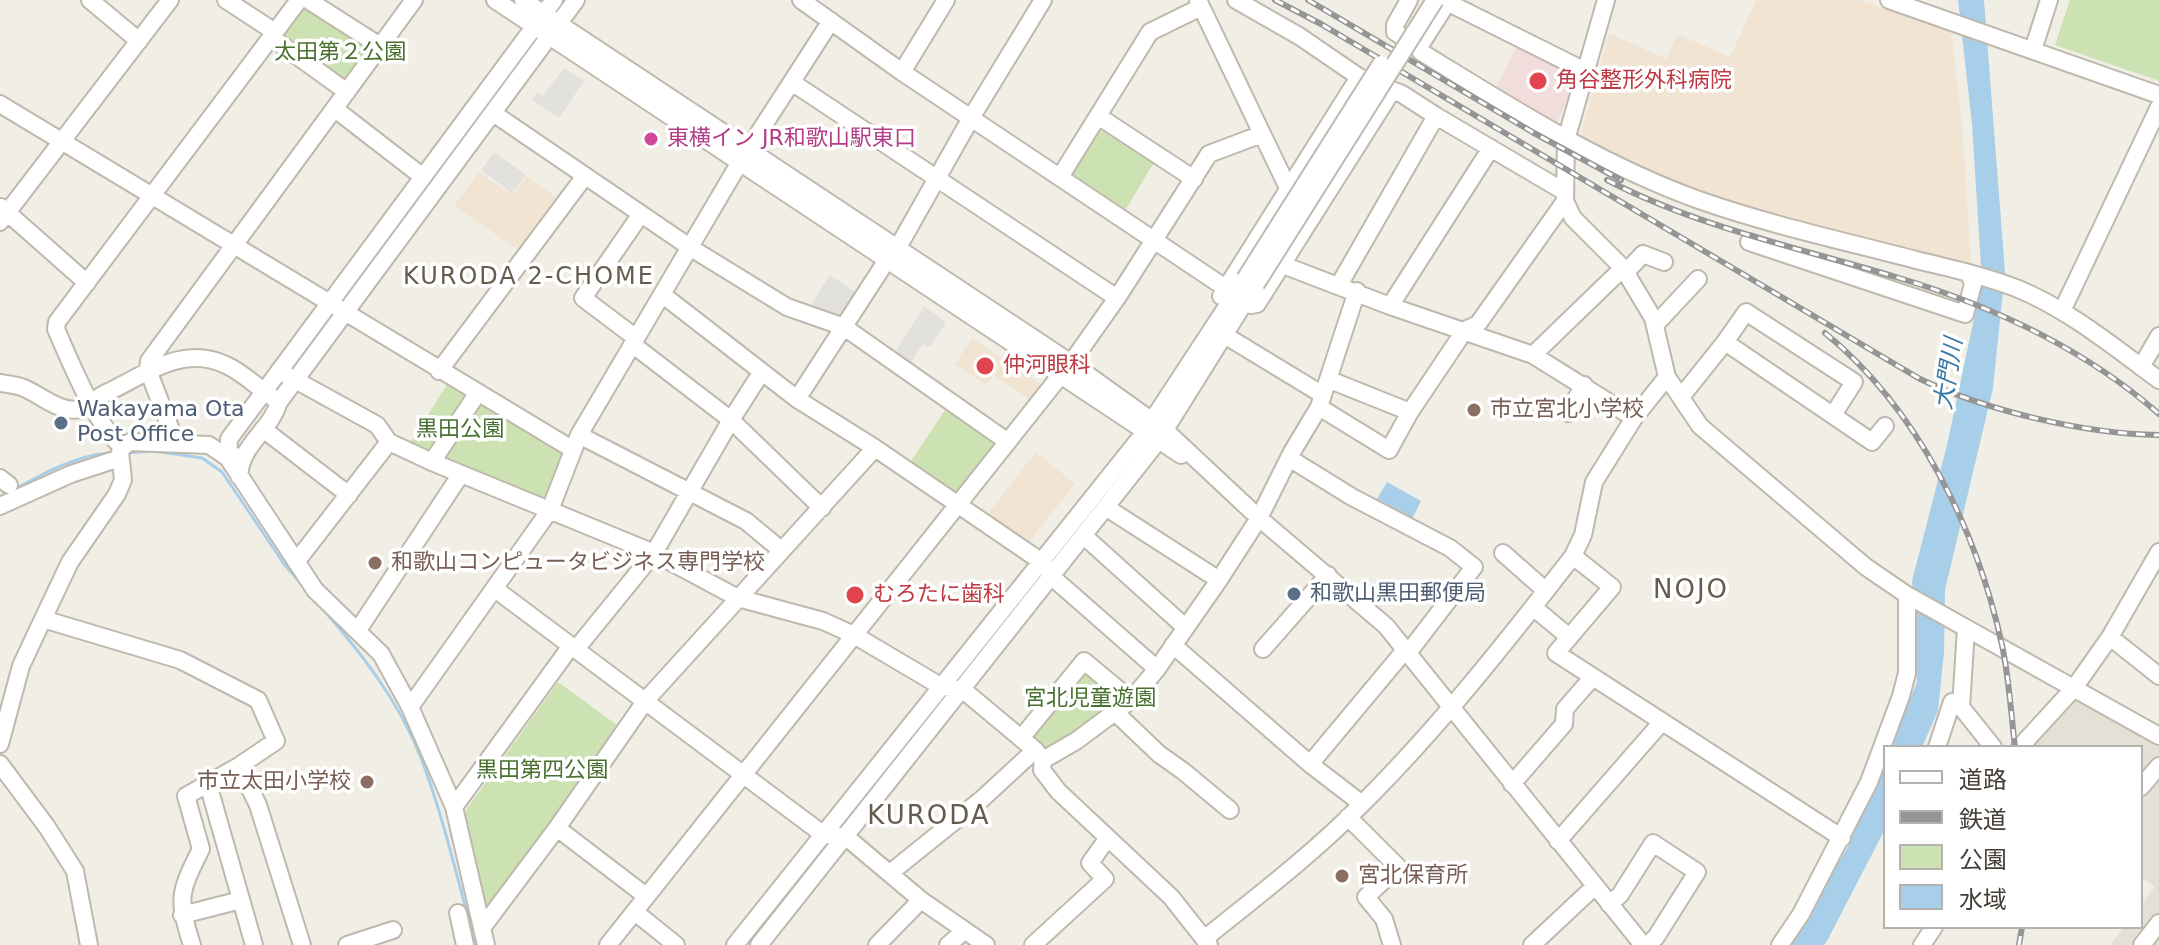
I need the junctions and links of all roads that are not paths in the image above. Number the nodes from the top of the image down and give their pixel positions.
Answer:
1 (90, 0) edge
2 (170, 0) edge
3 (226, 0) edge
4 (299, 0) edge
5 (308, 0) edge
6 (414, 0) edge
7 (495, 0) edge
8 (523, 0) edge
9 (576, 0) edge
10 (801, 0) edge
11 (833, 0) edge
12 (946, 0) edge
13 (1043, 0) edge
14 (1236, 0) edge
15 (1409, 0) edge
16 (1422, 0) edge
17 (1606, 0) edge
18 (1889, 0) edge
19 (2049, 0) edge
20 (1444, 1) edge
21 (1200, 3) edge
22 (544, 13) edge
23 (827, 18) junction
24 (554, 30) junction
25 (273, 34) junction
26 (139, 41) junction
27 (380, 46) junction
28 (1419, 47) junction
29 (2033, 50) junction
30 (1585, 71) junction
31 (902, 72) junction
32 (1359, 77) junction
33 (793, 83) junction
34 (1392, 91) junction
35 (347, 92) junction
36 (2159, 95) edge
37 (0, 104) edge
38 (2159, 107) edge
39 (335, 109) junction
40 (493, 113) junction
41 (1098, 116) junction
42 (1436, 116) junction
43 (971, 118) junction
44 (1262, 134) junction
45 (62, 140) junction
46 (1566, 140) junction
47 (1491, 148) junction
48 (744, 156) junction
49 (585, 176) junction
50 (423, 177) junction
51 (1060, 177) junction
52 (1194, 179) junction
53 (938, 180) junction
54 (1289, 190) junction
55 (152, 196) junction
56 (1565, 196) junction
57 (2, 214) edge
58 (641, 214) junction
59 (1153, 239) junction
60 (1749, 242) dead end
61 (233, 245) junction
62 (691, 248) junction
63 (892, 254) junction
64 (1664, 262) dead end
65 (1283, 265) junction
66 (1624, 270) junction
67 (1971, 274) junction
68 (1250, 282) junction
69 (87, 283) junction
70 (1698, 283) dead end
71 (1339, 285) junction
72 (1357, 291) junction
73 (1235, 294) junction
74 (663, 295) junction
75 (1117, 298) junction
76 (331, 302) junction
77 (1390, 306) junction
78 (2062, 311) junction
79 (347, 312) junction
80 (1655, 325) junction
81 (844, 327) junction
82 (1465, 330) junction
83 (1226, 336) junction
84 (2159, 336) edge
85 (634, 341) junction
86 (1725, 342) junction
87 (1533, 355) junction
88 (2141, 367) junction
89 (1065, 369) junction
90 (148, 370) junction
91 (279, 371) junction
92 (439, 371) junction
93 (761, 373) junction
94 (1667, 377) junction
95 (2159, 380) edge
96 (295, 382) junction
97 (0, 383) edge
98 (1584, 385) junction
99 (264, 391) junction
100 (477, 394) junction
101 (1324, 394) junction
102 (1681, 397) junction
103 (797, 399) junction
104 (279, 402) junction
105 (93, 404) junction
106 (1410, 412) junction
107 (1568, 413) dead end
108 (1833, 415) junction
109 (1634, 418) junction
110 (731, 420) junction
111 (1885, 426) dead end
112 (263, 429) junction
113 (1155, 431) junction
114 (229, 439) junction
115 (389, 442) junction
116 (576, 442) junction
117 (1008, 442) junction
118 (176, 443) junction
119 (209, 445) junction
120 (875, 448) junction
121 (246, 449) junction
122 (122, 452) junction
123 (228, 458) junction
124 (1289, 458) junction
125 (432, 462) junction
126 (461, 474) junction
127 (239, 476) junction
128 (688, 492) junction
129 (349, 495) junction
130 (958, 504) junction
131 (0, 506) edge
132 (822, 508) junction
133 (1107, 508) junction
134 (550, 510) junction
135 (1259, 518) junction
136 (1084, 536) junction
137 (781, 550) junction
138 (2159, 552) edge
139 (654, 553) junction
140 (1503, 553) dead end
141 (1573, 556) junction
142 (296, 562) junction
143 (1042, 562) junction
144 (1328, 575) junction
145 (1052, 577) junction
146 (1219, 580) junction
147 (495, 589) junction
148 (1546, 591) junction
149 (1909, 596) junction
150 (738, 598) junction
151 (1533, 607) junction
152 (43, 619) junction
153 (1961, 626) junction
154 (1185, 627) junction
155 (358, 630) junction
156 (854, 635) junction
157 (1569, 637) junction
158 (2110, 637) junction
159 (1173, 645) junction
160 (573, 648) junction
161 (1263, 649) dead end
162 (1407, 651) junction
163 (1157, 669) junction
164 (2159, 676) edge
165 (1592, 678) junction
166 (942, 687) junction
167 (2074, 688) junction
168 (962, 689) junction
169 (646, 700) junction
170 (1131, 700) junction
171 (410, 707) junction
172 (1961, 707) junction
173 (1453, 708) junction
174 (1116, 713) junction
175 (1661, 723) junction
176 (1, 733) edge
177 (2159, 736) edge
178 (1022, 737) junction
179 (1938, 745) edge
180 (1991, 745) edge
181 (2024, 745) edge
182 (1039, 755) junction
183 (0, 764) edge
184 (1310, 764) junction
185 (239, 766) junction
186 (2159, 766) edge
187 (743, 775) junction
188 (208, 784) junction
189 (1512, 784) junction
190 (2143, 785) edge
191 (1362, 804) junction
192 (454, 807) junction
193 (1230, 810) dead end
194 (1348, 817) junction
195 (557, 828) junction
196 (824, 835) junction
197 (845, 836) junction
198 (1842, 838) junction
199 (1107, 839) junction
200 (1558, 841) junction
201 (890, 873) junction
202 (1594, 887) junction
203 (646, 896) junction
204 (241, 900) junction
205 (921, 900) junction
206 (1609, 904) junction
207 (635, 912) junction
208 (458, 913) dead end
209 (182, 915) junction
210 (2158, 928) edge
211 (393, 930) dead end
212 (964, 931) junction
213 (484, 937) edge
214 (372, 942) edge
215 (1207, 942) edge
216 (1638, 943) edge
217 (89, 945) edge
218 (192, 945) edge
219 (254, 945) edge
220 (302, 945) edge
221 (347, 945) edge
222 (465, 945) edge
223 (608, 945) edge
224 (676, 945) edge
225 (735, 945) edge
226 (759, 945) edge
227 (877, 945) edge
228 (948, 945) edge
229 (986, 945) edge
230 (1033, 945) edge
231 (1392, 945) edge
232 (1532, 945) edge
233 (1780, 945) edge
234 (2142, 945) edge

1 - 26 street
2 - 26 street
3 - 25 street
4 - 25 street
5 - 27 street
6 - 27 street
7 - 22 street
8 - 22 street
9 - 24 street
10 - 23 street
11 - 23 street
12 - 31 street
13 - 43 street
14 - 32 street
15 - 28 street
16 - 68 street, bridge
17 - 30 street
18 - 29 street
19 - 29 street
20 - 28 street
20 - 30 street
20 - 68 street, bridge
21 - 41 street
21 - 44 street
22 - 24 street
22 - 50 street
23 - 31 street
23 - 33 street
24 - 40 street
24 - 48 street
25 - 35 street
25 - 55 street
26 - 45 street
27 - 35 street
28 - 46 street
29 - 36 street
30 - 46 street
31 - 43 street
32 - 34 street
32 - 54 street
33 - 48 street
33 - 53 street
34 - 42 street
34 - 65 street
35 - 39 street
37 - 45 street
38 - 78 street
39 - 50 street
39 - 61 street
40 - 49 street
40 - 79 street
41 - 51 street
41 - 52 street
42 - 47 street
42 - 71 street
43 - 51 street
43 - 53 street
44 - 52 street
44 - 54 street
45 - 55 street
45 - 57 street
46 - 56 street
46 - 67 street
47 - 56 street
47 - 77 street
48 - 62 street
48 - 63 street
49 - 58 street
49 - 92 street
50 - 76 street
51 - 59 street
52 - 59 street
53 - 63 street
53 - 75 street
54 - 73 street
55 - 61 street
55 - 69 street
56 - 66 street
56 - 82 street
57 - 69 street
58 - 62 street
58 - 85 street
59 - 73 street
59 - 75 street
60 - 67 street
61 - 76 street
61 - 90 street
62 - 74 street
62 - 81 street
63 - 81 street
63 - 89 street
64 - 66 street
65 - 71 street
65 - 73 street
66 - 80 street
66 - 87 street
67 - 78 street
68 - 73 street
69 - 105 street
70 - 80 street
71 - 72 street
72 - 77 street
72 - 101 street
73 - 83 street
73 - 113 street
74 - 85 street
74 - 93 street
75 - 89 street
76 - 79 street
76 - 91 street
77 - 82 street
78 - 88 street
79 - 92 street
79 - 96 street
80 - 94 street
81 - 103 street
81 - 117 street
82 - 87 street
82 - 106 street
83 - 101 street
83 - 113 street
84 - 88 street
85 - 110 street
85 - 116 street
86 - 102 street
86 - 108 street
86 - 108 street
87 - 98 street
88 - 95 street
89 - 113 street
89 - 117 street
90 - 99 street
90 - 105 street
90 - 118 street
91 - 96 street
91 - 99 street
92 - 100 street
93 - 103 street
93 - 110 street
94 - 102 street
94 - 109 street
96 - 104 street
96 - 115 street
97 - 105 street
98 - 107 street
98 - 109 street
99 - 104 street
99 - 114 street
100 - 116 street
100 - 125 street
101 - 106 street
101 - 106 street
101 - 124 street
102 - 149 street
103 - 120 street
104 - 112 street
105 - 122 street
108 - 111 street
109 - 141 street
110 - 128 street
110 - 132 street
112 - 121 street
112 - 129 street
113 - 133 street
113 - 135 street
113 - 143 street
114 - 119 street
114 - 123 street
115 - 125 street
115 - 129 street
116 - 128 street
116 - 134 street
117 - 130 street
118 - 119 street
118 - 122 street
119 - 123 street
120 - 130 street
120 - 132 street
121 - 123 street
121 - 127 street
122 - 131 street
122 - 152 street
123 - 127 street
124 - 135 street
124 - 162 street
125 - 126 street
126 - 134 street
126 - 155 street
127 - 142 street
128 - 137 street
128 - 139 street
129 - 142 street
130 - 143 street
130 - 156 street
132 - 137 street
133 - 136 street
133 - 146 street
134 - 139 street
134 - 147 street
135 - 144 street
135 - 146 street
136 - 145 street
136 - 154 street
137 - 150 street
138 - 158 street
139 - 150 street
139 - 160 street
140 - 148 street
141 - 148 street
141 - 157 street
142 - 155 street
143 - 145 street
143 - 166 street
144 - 161 street
144 - 162 street
145 - 163 street
145 - 168 street
146 - 154 street
147 - 160 street
147 - 171 street
148 - 151 street
149 - 153 street
149 - 198 street
150 - 156 street
150 - 169 street
151 - 157 street
151 - 173 street
152 - 176 street
152 - 185 street
153 - 167 street
153 - 172 street
154 - 159 street
155 - 171 street
156 - 166 street
156 - 187 street
157 - 165 street
158 - 164 street
158 - 167 street
159 - 163 street
159 - 184 street
160 - 169 street
160 - 192 street
162 - 173 street
162 - 184 street
163 - 170 street
165 - 175 street
165 - 189 street
166 - 168 street
166 - 196 street
167 - 177 street
167 - 181 street
168 - 178 street
168 - 197 street
169 - 187 street
169 - 195 street
170 - 174 street
170 - 178 street
171 - 192 street
172 - 179 street
172 - 180 street
173 - 189 street
173 - 191 street
174 - 182 street
174 - 193 street
175 - 198 street
175 - 200 street
178 - 182 street
182 - 199 street
182 - 201 street
183 - 217 street
184 - 191 street
185 - 188 street
185 - 220 street
186 - 190 street
187 - 196 street
187 - 203 street
188 - 204 street
188 - 209 street
189 - 200 street
191 - 194 street
192 - 213 street
194 - 215 street
194 - 231 street
195 - 203 street
195 - 213 street
196 - 197 street
196 - 225 street
197 - 201 street
197 - 226 street
198 - 233 street
199 - 215 street
199 - 230 street
200 - 202 street
201 - 205 street
202 - 206 street
202 - 232 street
203 - 207 street
204 - 209 street
204 - 219 street
205 - 212 street
205 - 227 street
206 - 216 street
206 - 216 street
207 - 223 street
207 - 224 street
208 - 222 street
209 - 218 street
210 - 234 street
211 - 214 street
212 - 228 street
212 - 229 street
214 - 221 street

